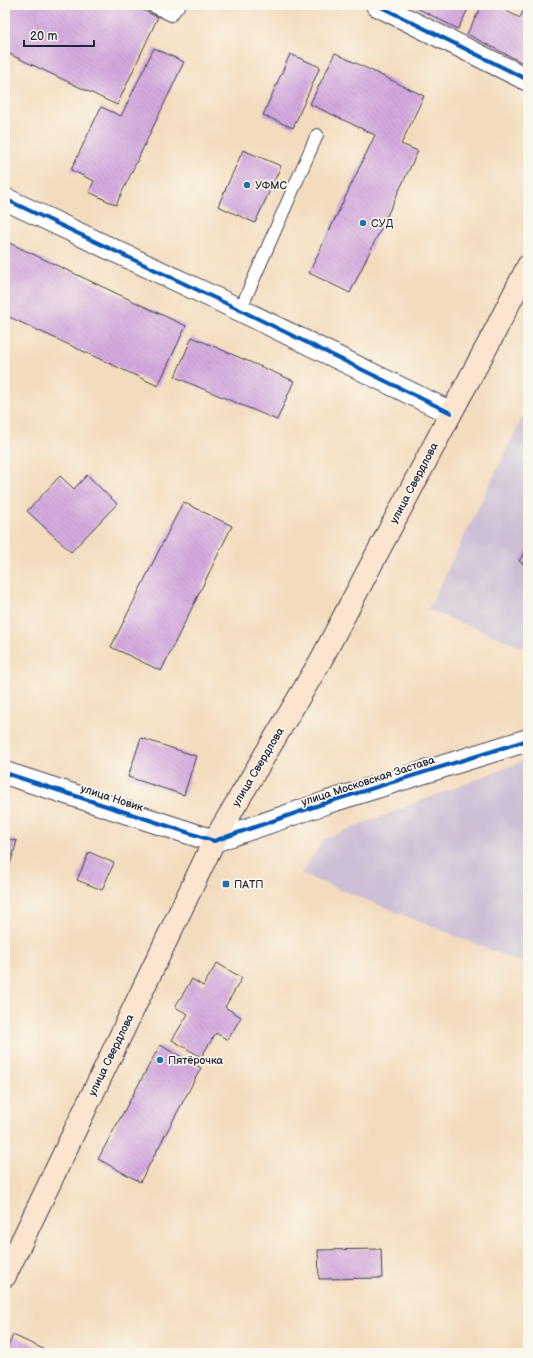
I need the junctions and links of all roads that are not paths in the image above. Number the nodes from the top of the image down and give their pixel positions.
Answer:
1 (151, 5) edge
2 (178, 5) edge
3 (377, 5) edge
4 (528, 80) edge
5 (317, 136) dead end
6 (5, 199) edge
7 (528, 266) edge
8 (240, 310) junction
9 (451, 413) junction
10 (528, 740) edge
11 (5, 773) edge
12 (214, 841) junction
13 (5, 1276) edge

1 - 2 lane
3 - 4 street
5 - 8 lane
6 - 8 street
7 - 9 main road, улица Свердлова
8 - 9 street
9 - 12 main road, улица Свердлова
10 - 12 street, улица Московская Застава
11 - 12 street, улица Новик
12 - 13 main road, улица Свердлова

